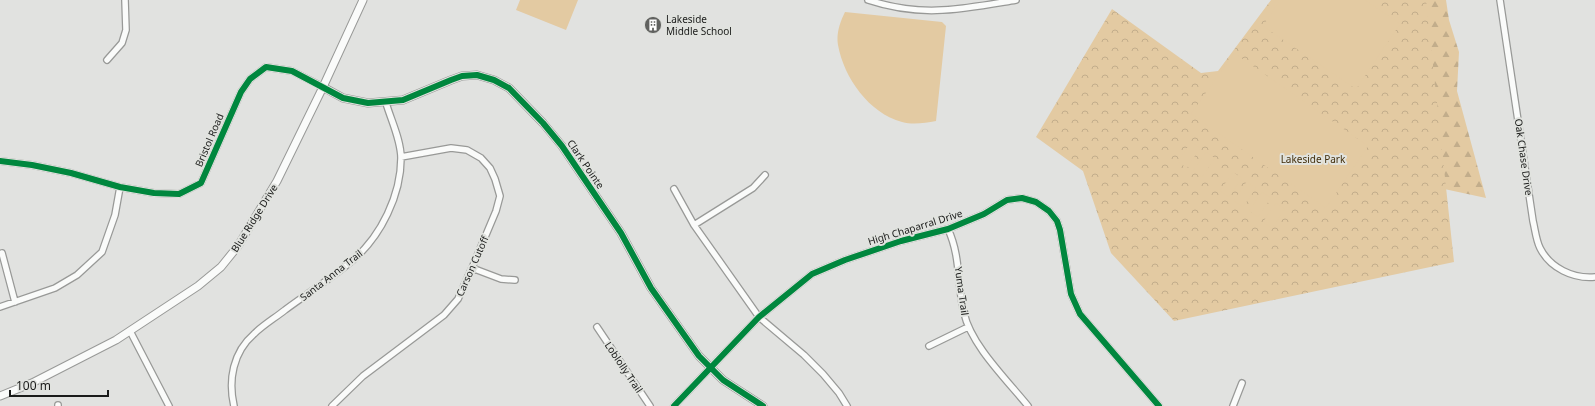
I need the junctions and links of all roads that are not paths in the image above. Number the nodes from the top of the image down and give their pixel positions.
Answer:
1 (124, 0) edge
2 (363, 0) edge
3 (868, 0) edge
4 (1016, 0) edge
5 (1500, 0) edge
6 (107, 60) dead end
7 (323, 87) junction
8 (386, 103) junction
9 (401, 157) junction
10 (0, 161) edge
11 (764, 175) dead end
12 (120, 187) junction
13 (674, 189) dead end
14 (694, 225) junction
15 (948, 229) junction
16 (2, 253) dead end
17 (472, 268) junction
18 (1595, 278) edge
19 (515, 280) dead end
20 (15, 302) junction
21 (0, 307) edge
22 (759, 317) junction
23 (968, 326) junction
24 (597, 327) dead end
25 (130, 331) junction
26 (929, 346) dead end
27 (710, 369) junction
28 (1242, 383) dead end
29 (0, 396) edge
30 (168, 406) edge
31 (234, 406) edge
32 (332, 406) edge
33 (650, 406) edge
34 (674, 406) edge
35 (763, 406) edge
36 (847, 406) edge
37 (1028, 406) edge
38 (1159, 406) edge
39 (1233, 406) edge

1 - 6 street
2 - 7 street, Blue Ridge Drive
3 - 4 street
5 - 18 street, Oak Chase Drive
7 - 8 street, Clark Pointe
7 - 12 street, Bristol Road
7 - 25 street, Blue Ridge Drive
8 - 9 street, Santa Anna Trail
8 - 27 street, Clark Pointe
9 - 17 street, Carson Cutoff
9 - 31 street, Santa Anna Trail
10 - 12 street, Bristol Road
11 - 14 street
12 - 20 street
13 - 14 street
14 - 22 street
15 - 22 street, High Chaparral Drive
15 - 23 street, Yuma Trail
15 - 38 street, High Chaparral Drive
16 - 20 street
17 - 19 street
17 - 32 street, Carson Cutoff
20 - 21 street
22 - 27 street, High Chaparral Drive
22 - 36 street
23 - 26 street
23 - 37 street, Yuma Trail
24 - 33 street, Loblolly Trail
25 - 29 street, Blue Ridge Drive
25 - 30 street
27 - 34 street, High Chaparral Drive
27 - 35 street, Clark Pointe
28 - 39 street

